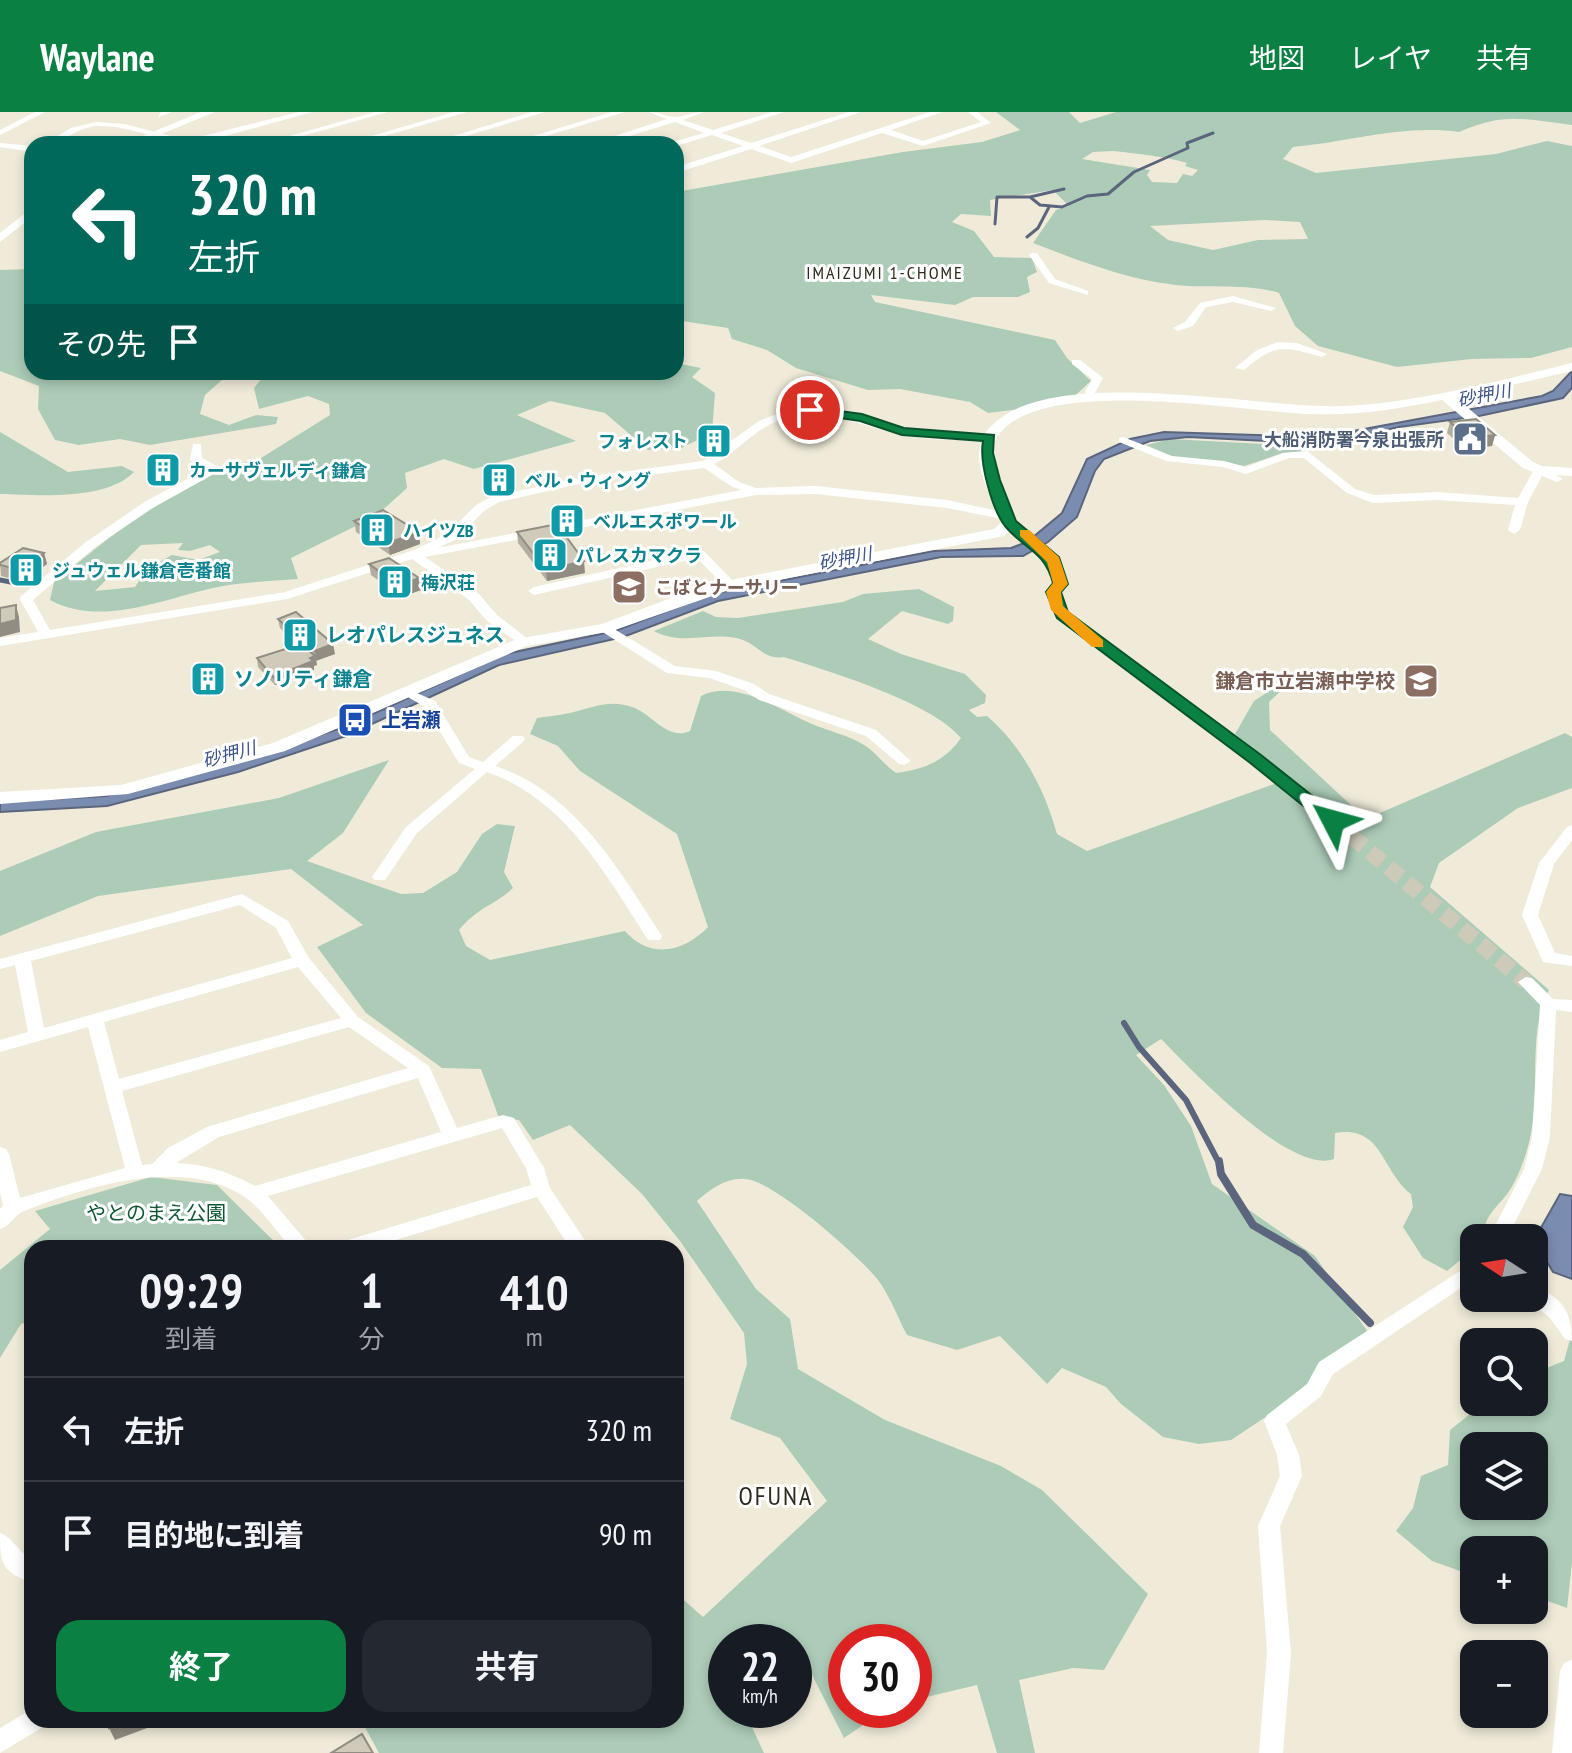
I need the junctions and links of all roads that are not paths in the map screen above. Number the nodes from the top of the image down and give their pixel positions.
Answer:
1 (41, 112) edge
2 (210, 112) edge
3 (308, 112) edge
4 (384, 112) edge
5 (463, 112) edge
6 (541, 112) edge
7 (621, 112) edge
8 (653, 112) edge
9 (700, 112) edge
10 (780, 112) edge
11 (857, 112) edge
12 (905, 112) edge
13 (938, 112) edge
14 (972, 112) edge
15 (416, 117) dead end
16 (923, 117) junction
17 (675, 120) junction
18 (429, 122) junction
19 (882, 130) junction
20 (0, 133) edge
21 (713, 133) junction
22 (461, 135) junction
23 (63, 136) edge
24 (151, 136) joint
25 (216, 136) edge
26 (295, 136) edge
27 (377, 136) edge
28 (458, 136) edge
29 (538, 136) edge
30 (621, 136) edge
31 (684, 142) edge
32 (0, 145) edge
33 (750, 146) junction
34 (24, 148) edge
35 (791, 160) junction
36 (802, 165) dead end
37 (684, 167) edge
38 (24, 218) edge
39 (0, 239) edge
40 (1034, 255) dead end
41 (1085, 293) dead end
42 (1271, 308) dead end
43 (1178, 328) dead end
44 (1322, 354) dead end
45 (1076, 362) dead end
46 (1572, 367) edge
47 (1240, 368) dead end
48 (1444, 395) junction
49 (1087, 398) junction
50 (990, 437) junction
51 (1123, 440) dead end
52 (197, 446) dead end
53 (706, 464) junction
54 (1539, 470) junction
55 (1572, 472) edge
56 (1557, 479) dead end
57 (756, 491) junction
58 (1522, 502) junction
59 (1009, 520) junction
60 (1514, 530) dead end
61 (415, 554) junction
62 (730, 585) junction
63 (534, 591) dead end
64 (607, 629) junction
65 (46, 634) junction
66 (0, 642) edge
67 (523, 642) junction
68 (409, 694) junction
69 (518, 739) dead end
70 (904, 761) dead end
71 (481, 767) junction
72 (0, 798) edge
73 (1333, 821) tunnel mouth
74 (1572, 830) edge
75 (380, 877) dead end
76 (654, 936) dead end
77 (22, 958) junction
78 (302, 961) junction
79 (1572, 961) edge
80 (0, 964) edge
81 (1526, 982) tunnel mouth
82 (1548, 1004) junction
83 (1572, 1006) edge
84 (95, 1020) junction
85 (352, 1021) junction
86 (37, 1035) junction
87 (0, 1046) edge
88 (423, 1070) junction
89 (113, 1087) junction
90 (452, 1136) junction
91 (0, 1154) edge
92 (159, 1168) junction
93 (135, 1171) junction
94 (541, 1189) junction
95 (253, 1194) junction
96 (7, 1195) edge
97 (0, 1222) edge
98 (1505, 1224) edge
99 (295, 1240) edge
100 (372, 1240) edge
101 (575, 1240) edge
102 (1460, 1278) edge
103 (1548, 1305) edge
104 (1572, 1333) edge
105 (0, 1543) edge
106 (24, 1568) edge
107 (1572, 1671) edge
108 (24, 1726) edge
109 (0, 1742) edge
110 (1271, 1753) edge
111 (1564, 1753) edge

1 - 20 street
2 - 24 street
3 - 25 street
4 - 26 street
5 - 18 street
6 - 22 street
7 - 29 street
8 - 17 street
9 - 17 street
10 - 21 street
11 - 33 street
12 - 16 street
13 - 16 street
14 - 19 street
15 - 18 street
16 - 19 street
17 - 21 street
17 - 30 street
18 - 22 street
18 - 27 street
19 - 35 street
21 - 31 street
21 - 33 street
22 - 28 street
23 - 24 street
32 - 34 street
33 - 35 street
33 - 37 street
35 - 36 street
38 - 39 street
40 - 41 street
42 - 43 street
44 - 47 street
45 - 49 street
46 - 48 street
48 - 49 street
48 - 54 street
49 - 50 street
50 - 53 street
50 - 59 street
51 - 58 street
52 - 65 street
53 - 57 street
53 - 61 street
54 - 55 street
54 - 56 street
54 - 58 street
57 - 59 street
57 - 61 street
58 - 60 street
59 - 62 street
59 - 73 street
61 - 65 street
61 - 67 street
62 - 63 street
62 - 64 street
64 - 67 street
64 - 70 street
65 - 66 street
67 - 68 street
68 - 71 street
68 - 72 street
69 - 71 street
71 - 75 street
71 - 76 street
74 - 79 street
77 - 78 street
77 - 80 street
77 - 86 street
78 - 84 street
78 - 85 street
81 - 82 street
82 - 83 street
82 - 98 street
84 - 86 street
84 - 89 street
85 - 88 street
85 - 89 street
86 - 87 street
88 - 90 street
88 - 92 street
89 - 93 street
90 - 94 street
90 - 95 street
91 - 96 street
92 - 93 street
92 - 95 street
93 - 96 street
94 - 100 street
94 - 101 street
95 - 99 street
96 - 97 street
102 - 110 street
103 - 104 street
105 - 106 street
107 - 111 street
108 - 109 street

